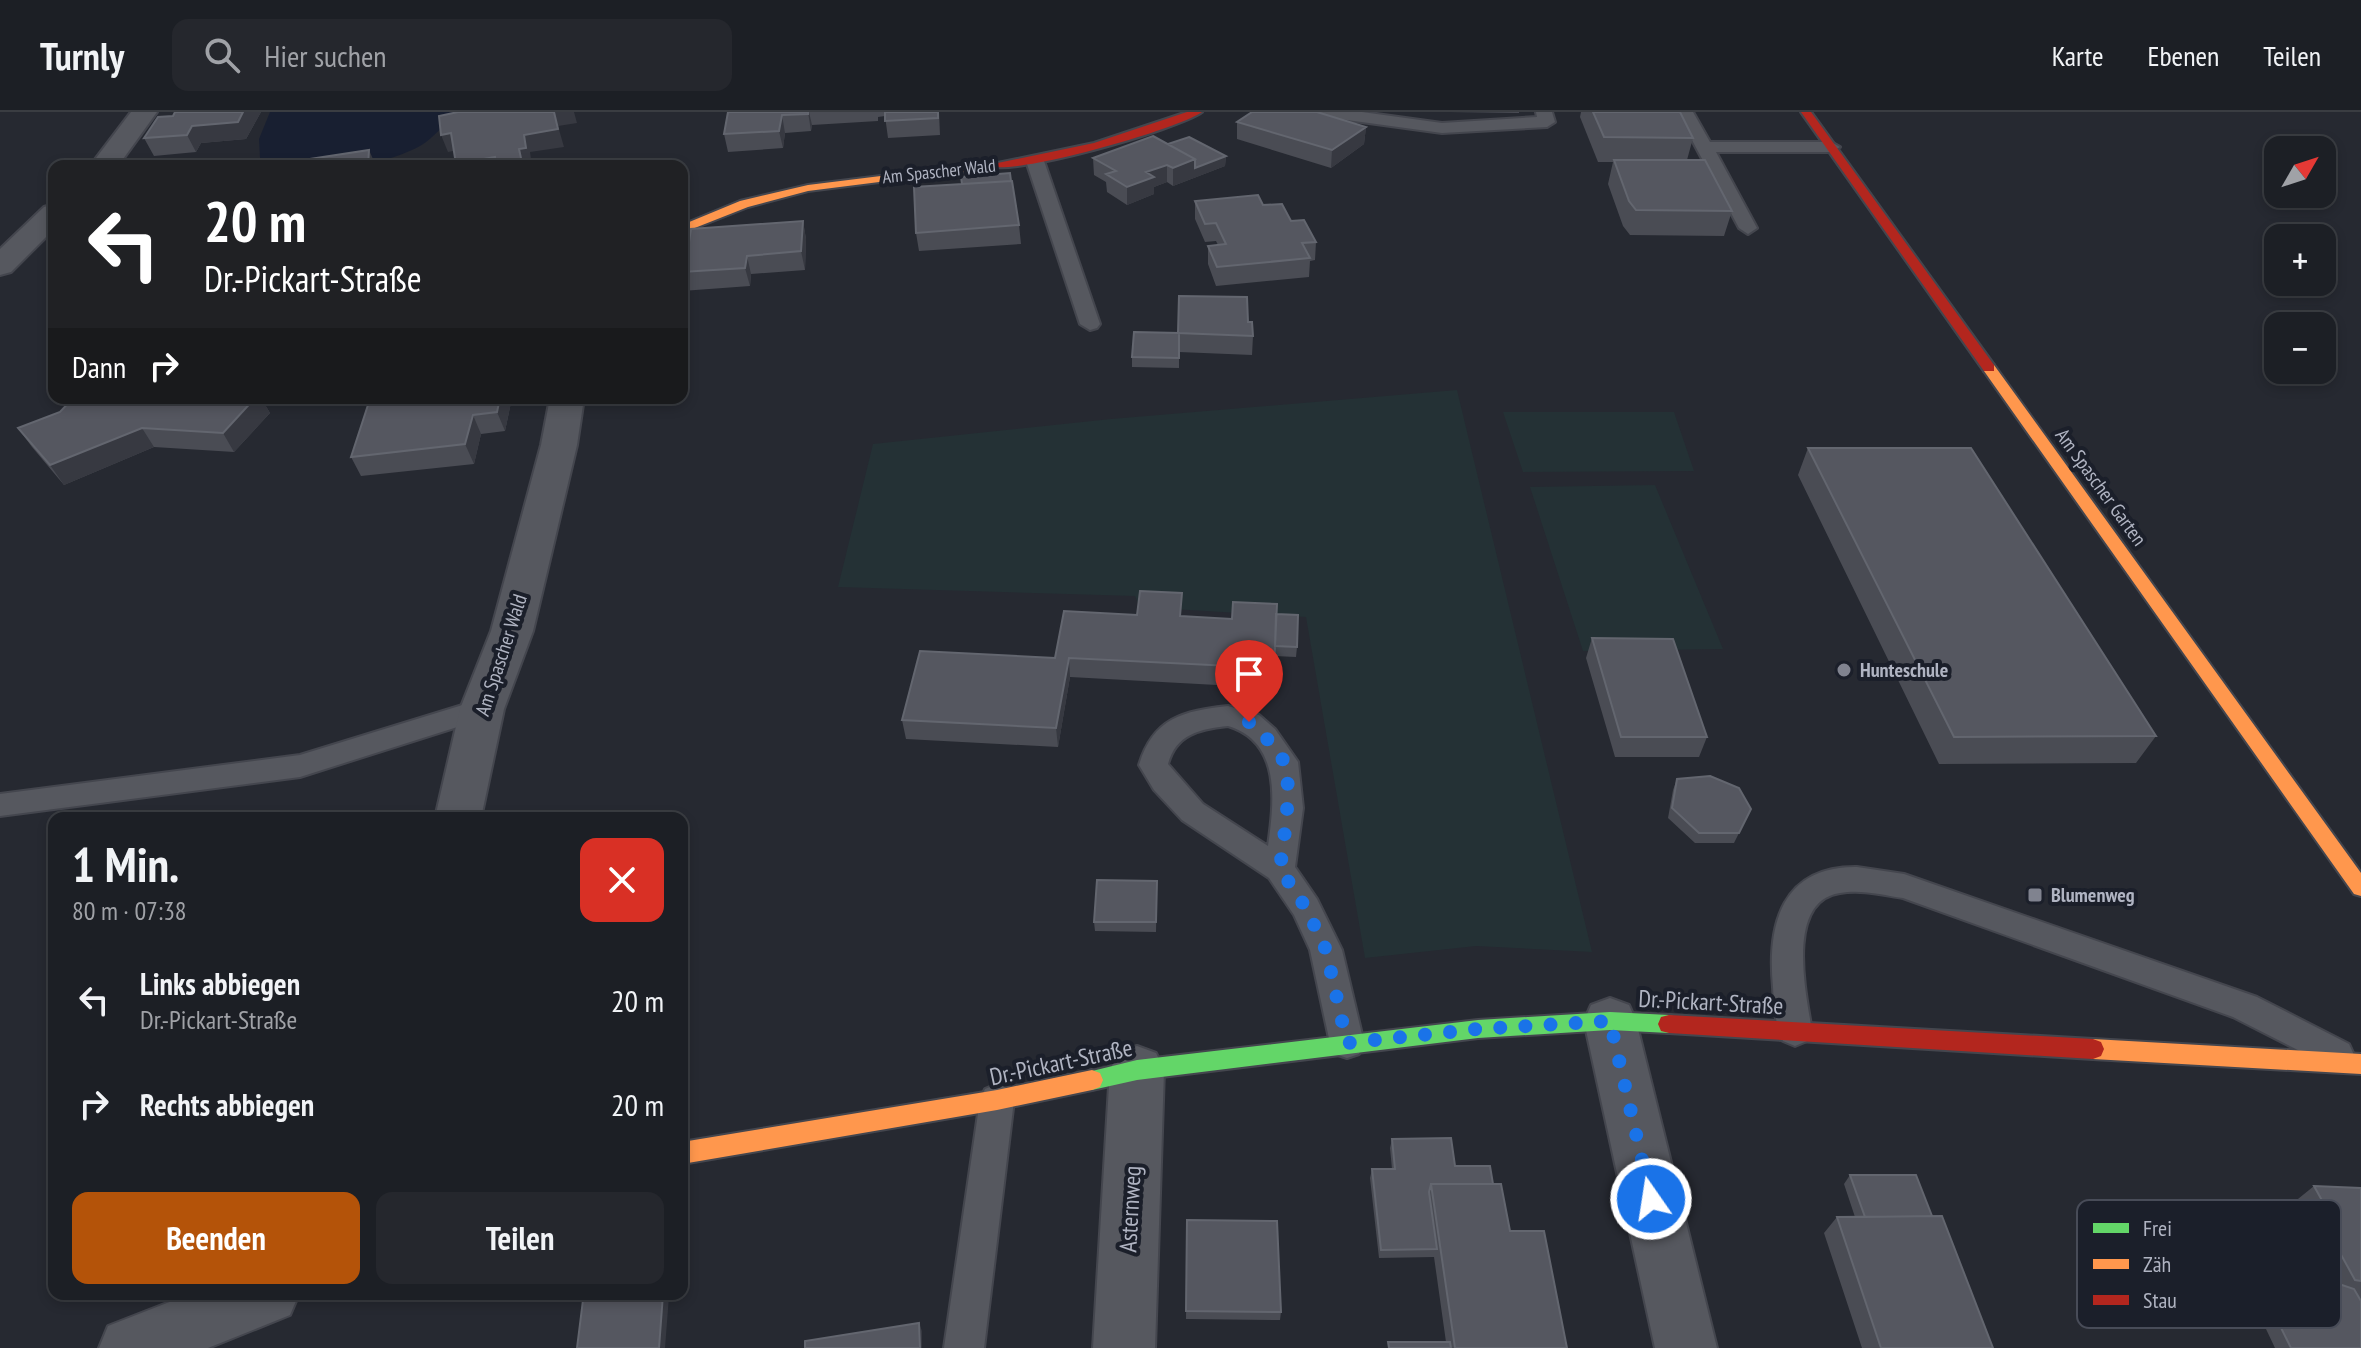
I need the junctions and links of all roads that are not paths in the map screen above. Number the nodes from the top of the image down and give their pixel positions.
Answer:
1 (144, 112) edge
2 (1197, 112) edge
3 (1325, 112) edge
4 (1544, 112) edge
5 (1685, 112) edge
6 (1806, 112) edge
7 (1703, 147) junction
8 (1831, 147) junction
9 (108, 160) edge
10 (1035, 161) junction
11 (43, 222) edge
12 (688, 226) edge
13 (1748, 228) dead end
14 (0, 232) edge
15 (0, 266) edge
16 (1090, 324) dead end
17 (566, 404) edge
18 (482, 709) junction
19 (0, 805) edge
20 (459, 812) edge
21 (1280, 869) junction
22 (2361, 888) edge
23 (1610, 1021) junction
24 (1795, 1031) junction
25 (1347, 1043) junction
26 (2358, 1064) edge
27 (1137, 1070) junction
28 (997, 1100) junction
29 (688, 1152) edge
30 (254, 1300) edge
31 (130, 1348) edge
32 (964, 1348) edge
33 (1124, 1348) edge
34 (1686, 1348) edge

1 - 9 street
2 - 10 street, Am Spascher Wald
3 - 4 lane
5 - 7 lane
6 - 8 street, Am Spascher Garten
7 - 8 lane
7 - 13 lane
8 - 22 street, Am Spascher Garten
10 - 12 street, Am Spascher Wald
10 - 16 lane
11 - 14 street
11 - 15 street
17 - 18 street, Am Spascher Wald
18 - 19 lane
18 - 20 street, Am Spascher Wald
21 - 21 lane
21 - 25 lane
23 - 24 street, Dr.-Pickart-Straße
23 - 25 street, Dr.-Pickart-Straße
23 - 34 street
24 - 26 street, Dr.-Pickart-Straße
24 - 26 lane
25 - 27 street, Dr.-Pickart-Straße
27 - 28 street, Dr.-Pickart-Straße
27 - 33 street, Asternweg
28 - 29 street, Dr.-Pickart-Straße
28 - 32 lane
30 - 31 street

